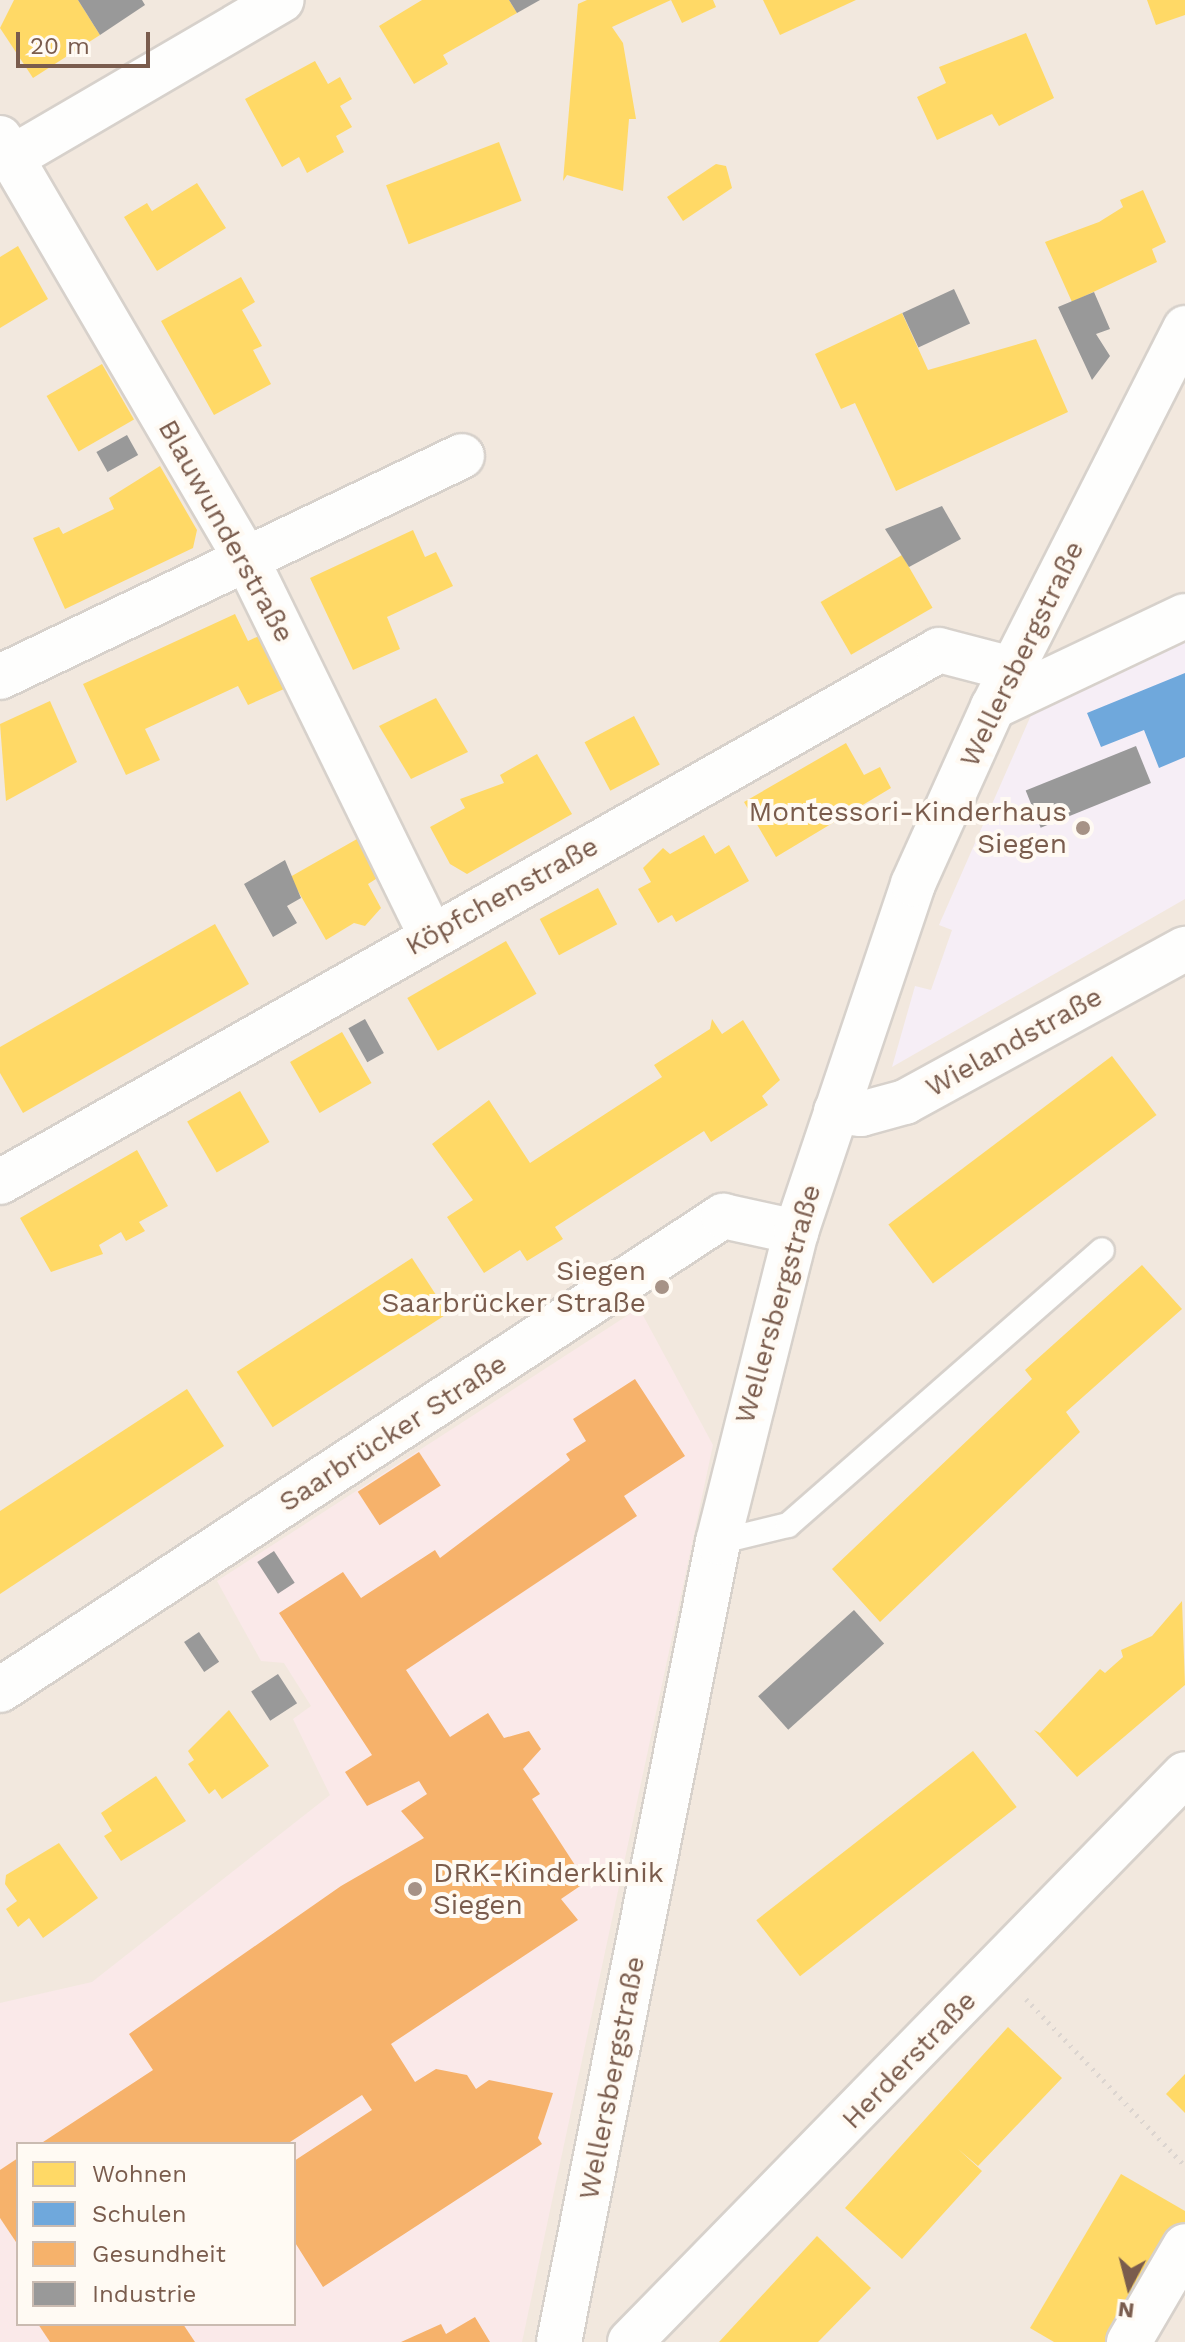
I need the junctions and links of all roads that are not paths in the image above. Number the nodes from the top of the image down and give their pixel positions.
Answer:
1 (282, 0) edge
2 (4, 153) edge
3 (1185, 328) edge
4 (462, 456) dead end
5 (248, 562) junction
6 (1185, 616) edge
7 (0, 677) edge
8 (1003, 688) junction
9 (431, 936) junction
10 (1185, 949) edge
11 (836, 1111) junction
12 (0, 1182) edge
13 (796, 1232) junction
14 (1102, 1250) dead end
15 (718, 1542) junction
16 (0, 1690) edge
17 (1185, 1774) edge
18 (1185, 2246) edge
19 (559, 2342) edge
20 (630, 2342) edge
21 (1129, 2342) edge

1 - 2 street
2 - 5 street, Blauwunderstraße
3 - 8 street, Wellersbergstraße
4 - 5 street
5 - 7 street
5 - 9 street, Blauwunderstraße
6 - 8 street
8 - 9 street, Köpfchenstraße
8 - 11 street, Wellersbergstraße
9 - 12 street, Köpfchenstraße
10 - 11 street, Wielandstraße
11 - 13 street, Wellersbergstraße
13 - 15 street, Wellersbergstraße
13 - 16 street, Saarbrücker Straße
14 - 15 lane
15 - 19 street, Wellersbergstraße
17 - 20 street, Herderstraße
18 - 21 street

